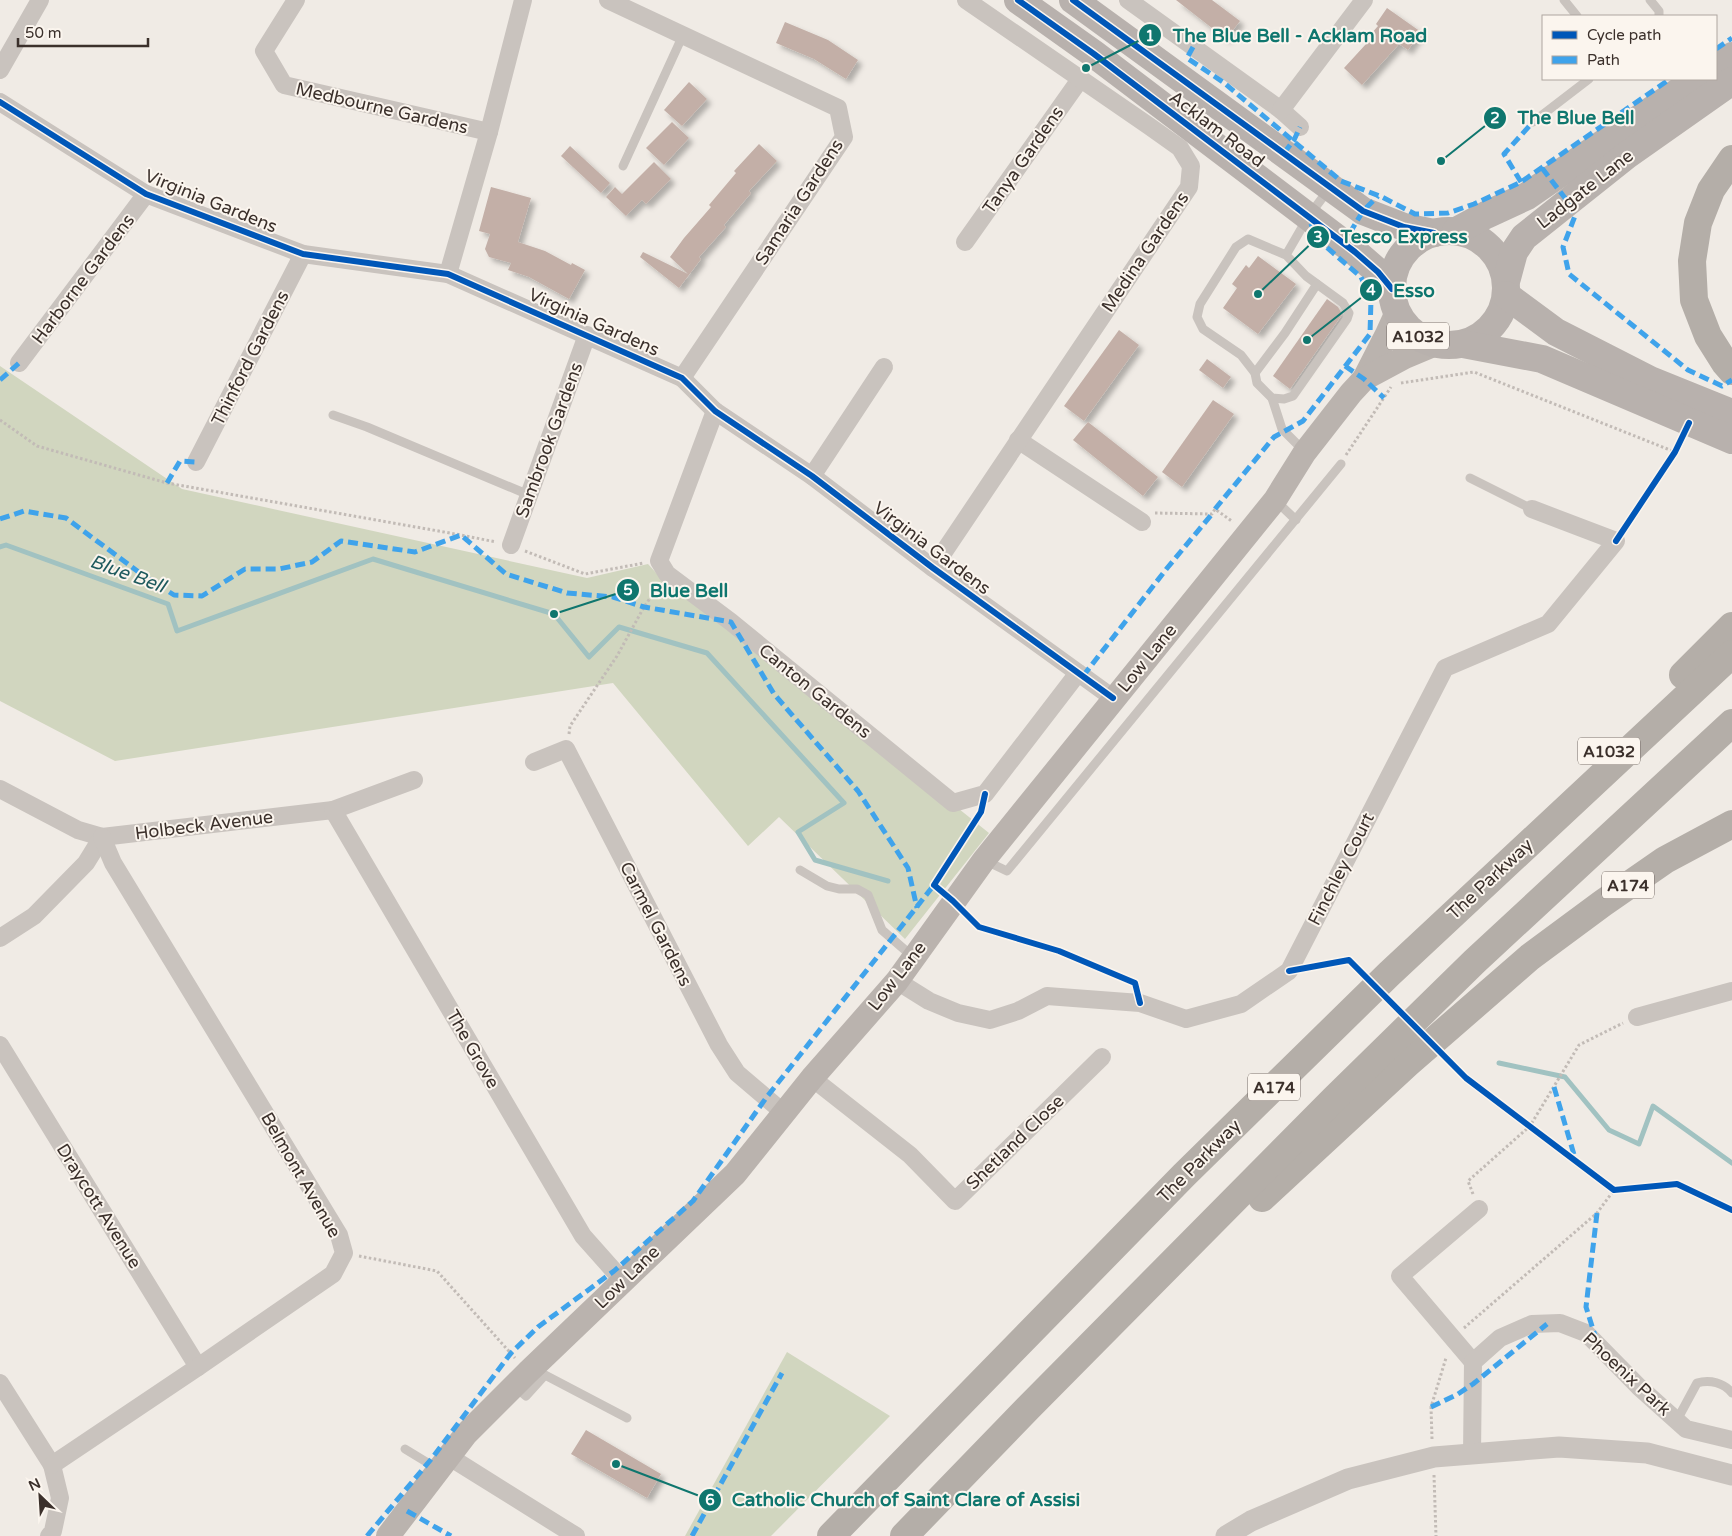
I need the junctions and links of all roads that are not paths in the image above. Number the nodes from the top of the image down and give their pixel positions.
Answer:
1 (40, 0) edge
2 (296, 0) edge
3 (523, 0) edge
4 (608, 0) edge
5 (966, 0) edge
6 (1073, 0) edge
7 (1128, 0) edge
8 (1364, 0) edge
9 (1564, 0) edge
10 (1650, 0) edge
11 (1028, 3) edge
12 (1576, 15) edge
13 (1659, 15) edge
14 (683, 35) junction
15 (1732, 56) edge
16 (1717, 65) edge
17 (0, 70) edge
18 (1081, 78) junction
19 (1588, 80) edge
20 (1732, 81) edge
21 (1681, 95) edge
22 (0, 102) edge
23 (1281, 110) junction
24 (1534, 122) dead end
25 (1300, 126) dead end
26 (488, 132) junction
27 (1732, 158) edge
28 (623, 166) dead end
29 (1330, 187) junction
30 (146, 194) junction
31 (1308, 216) junction
32 (1445, 232) junction
33 (965, 242) dead end
34 (303, 254) junction
35 (1286, 255) junction
36 (448, 274) junction
37 (1317, 284) junction
38 (1507, 287) junction
39 (1394, 300) junction
40 (587, 335) junction
41 (1450, 344) junction
42 (19, 363) dead end
43 (884, 367) dead end
44 (1732, 371) edge
45 (1255, 373) junction
46 (682, 378) junction
47 (1364, 379) junction
48 (1272, 398) junction
49 (715, 410) junction
50 (1732, 413) edge
51 (333, 415) dead end
52 (1018, 440) junction
53 (1732, 440) edge
54 (1305, 452) junction
55 (196, 462) dead end
56 (1341, 464) road end
57 (812, 476) junction
58 (1470, 478) dead end
59 (529, 495) junction
60 (1275, 500) junction
61 (1532, 508) joint
62 (1296, 520) junction
63 (1142, 522) road end
64 (510, 545) road end
65 (933, 568) junction
66 (1732, 626) edge
67 (1732, 654) edge
68 (1078, 673) junction
69 (1113, 698) junction
70 (1732, 723) edge
71 (534, 762) dead end
72 (414, 780) dead end
73 (0, 789) edge
74 (333, 810) junction
75 (1732, 824) edge
76 (102, 837) junction
77 (984, 860) junction
78 (800, 870) dead end
79 (1489, 879) junction
80 (0, 938) edge
81 (913, 958) junction
82 (897, 981) junction
83 (1732, 990) edge
84 (1637, 1016) road end
85 (0, 1045) edge
86 (1102, 1057) dead end
87 (812, 1078) junction
88 (784, 1113) junction
89 (1479, 1209) road end
90 (623, 1281) junction
91 (1473, 1362) junction
92 (198, 1367) junction
93 (521, 1379) junction
94 (0, 1382) edge
95 (1732, 1393) edge
96 (1026, 1409) junction
97 (627, 1418) dead end
98 (1677, 1420) junction
99 (1732, 1440) edge
100 (405, 1450) dead end
101 (1472, 1455) junction
102 (443, 1463) junction
103 (52, 1465) junction
104 (1732, 1475) edge
105 (48, 1536) edge
106 (388, 1536) edge
107 (576, 1536) edge
108 (831, 1536) edge
109 (904, 1536) edge
110 (1226, 1536) edge

1 - 17 street
2 - 26 street, Medbourne Gardens
3 - 26 street
4 - 14 street, Samaria Gardens
5 - 18 street, Medina Gardens
6 - 29 main road, Acklam Road
7 - 23 street
8 - 23 street
9 - 12 lane
10 - 13 lane
11 - 31 main road, Acklam Road / A1032
14 - 28 lane
14 - 46 street, Samaria Gardens
15 - 16 main road
18 - 33 street, Tanya Gardens
18 - 52 street, Medina Gardens
19 - 24 lane
20 - 21 main road, Ladgate Lane / A1032
21 - 32 main road, Ladgate Lane / A1032
21 - 38 main road, Ladgate Lane / A1032
22 - 30 street, Virginia Gardens
23 - 25 street
26 - 36 street
27 - 44 highway
29 - 31 lane
29 - 32 main road, Acklam Road
30 - 34 street, Virginia Gardens
30 - 42 street, Harborne Gardens
31 - 35 lane
31 - 39 main road, Acklam Road / A1032
32 - 38 main road
32 - 39 main road, A1032
34 - 36 street, Virginia Gardens
34 - 55 street, Thinford Gardens
35 - 37 lane
35 - 45 lane
36 - 40 street, Virginia Gardens
37 - 45 lane
37 - 48 lane
38 - 41 main road, A1032
38 - 50 main road
39 - 41 main road, A1032
39 - 47 main road, Low Lane
40 - 46 street, Virginia Gardens
40 - 59 street, Sambrook Gardens
41 - 47 main road, Low Lane
41 - 53 main road, A1032
43 - 57 street
45 - 48 lane
46 - 49 street, Virginia Gardens
47 - 54 main road, Low Lane
48 - 54 lane
49 - 57 street, Virginia Gardens
49 - 68 street, Canton Gardens
51 - 59 lane
52 - 63 street
52 - 65 street, Medina Gardens
54 - 60 main road, Low Lane
56 - 62 lane
57 - 65 street, Virginia Gardens
58 - 61 lane
59 - 64 street, Sambrook Gardens
60 - 62 lane
60 - 69 main road, Low Lane
61 - 82 street, Finchley Court
62 - 77 lane
65 - 68 street, Virginia Gardens
66 - 79 highway, A1032
67 - 79 highway, The Parkway / A174
68 - 69 street, Virginia Gardens
69 - 77 main road, Low Lane
70 - 96 highway, A174
71 - 88 street, Carmel Gardens
72 - 74 street, Holbeck Avenue
73 - 76 street, Holbeck Avenue
74 - 76 street, Holbeck Avenue
74 - 90 street, The Grove
75 - 96 highway, A174
76 - 80 street
76 - 92 street, Belmont Avenue
77 - 81 main road, Low Lane
78 - 81 lane
79 - 108 highway, The Parkway / A174
81 - 82 main road, Low Lane
82 - 87 main road, Low Lane
83 - 84 street
85 - 92 street, Draycott Avenue
86 - 87 street, Shetland Close
87 - 88 main road, Low Lane
88 - 90 main road, Low Lane
89 - 91 street
90 - 93 main road, Low Lane
91 - 98 street, Phoenix Park
91 - 101 street
92 - 103 street, Belmont Avenue
93 - 97 lane
93 - 102 main road, Low Lane
94 - 103 street
95 - 98 lane
96 - 109 highway, A174
98 - 99 street, Phoenix Park
100 - 102 lane
101 - 104 street
101 - 110 street
102 - 106 main road, Low Lane
102 - 107 street
103 - 105 street

